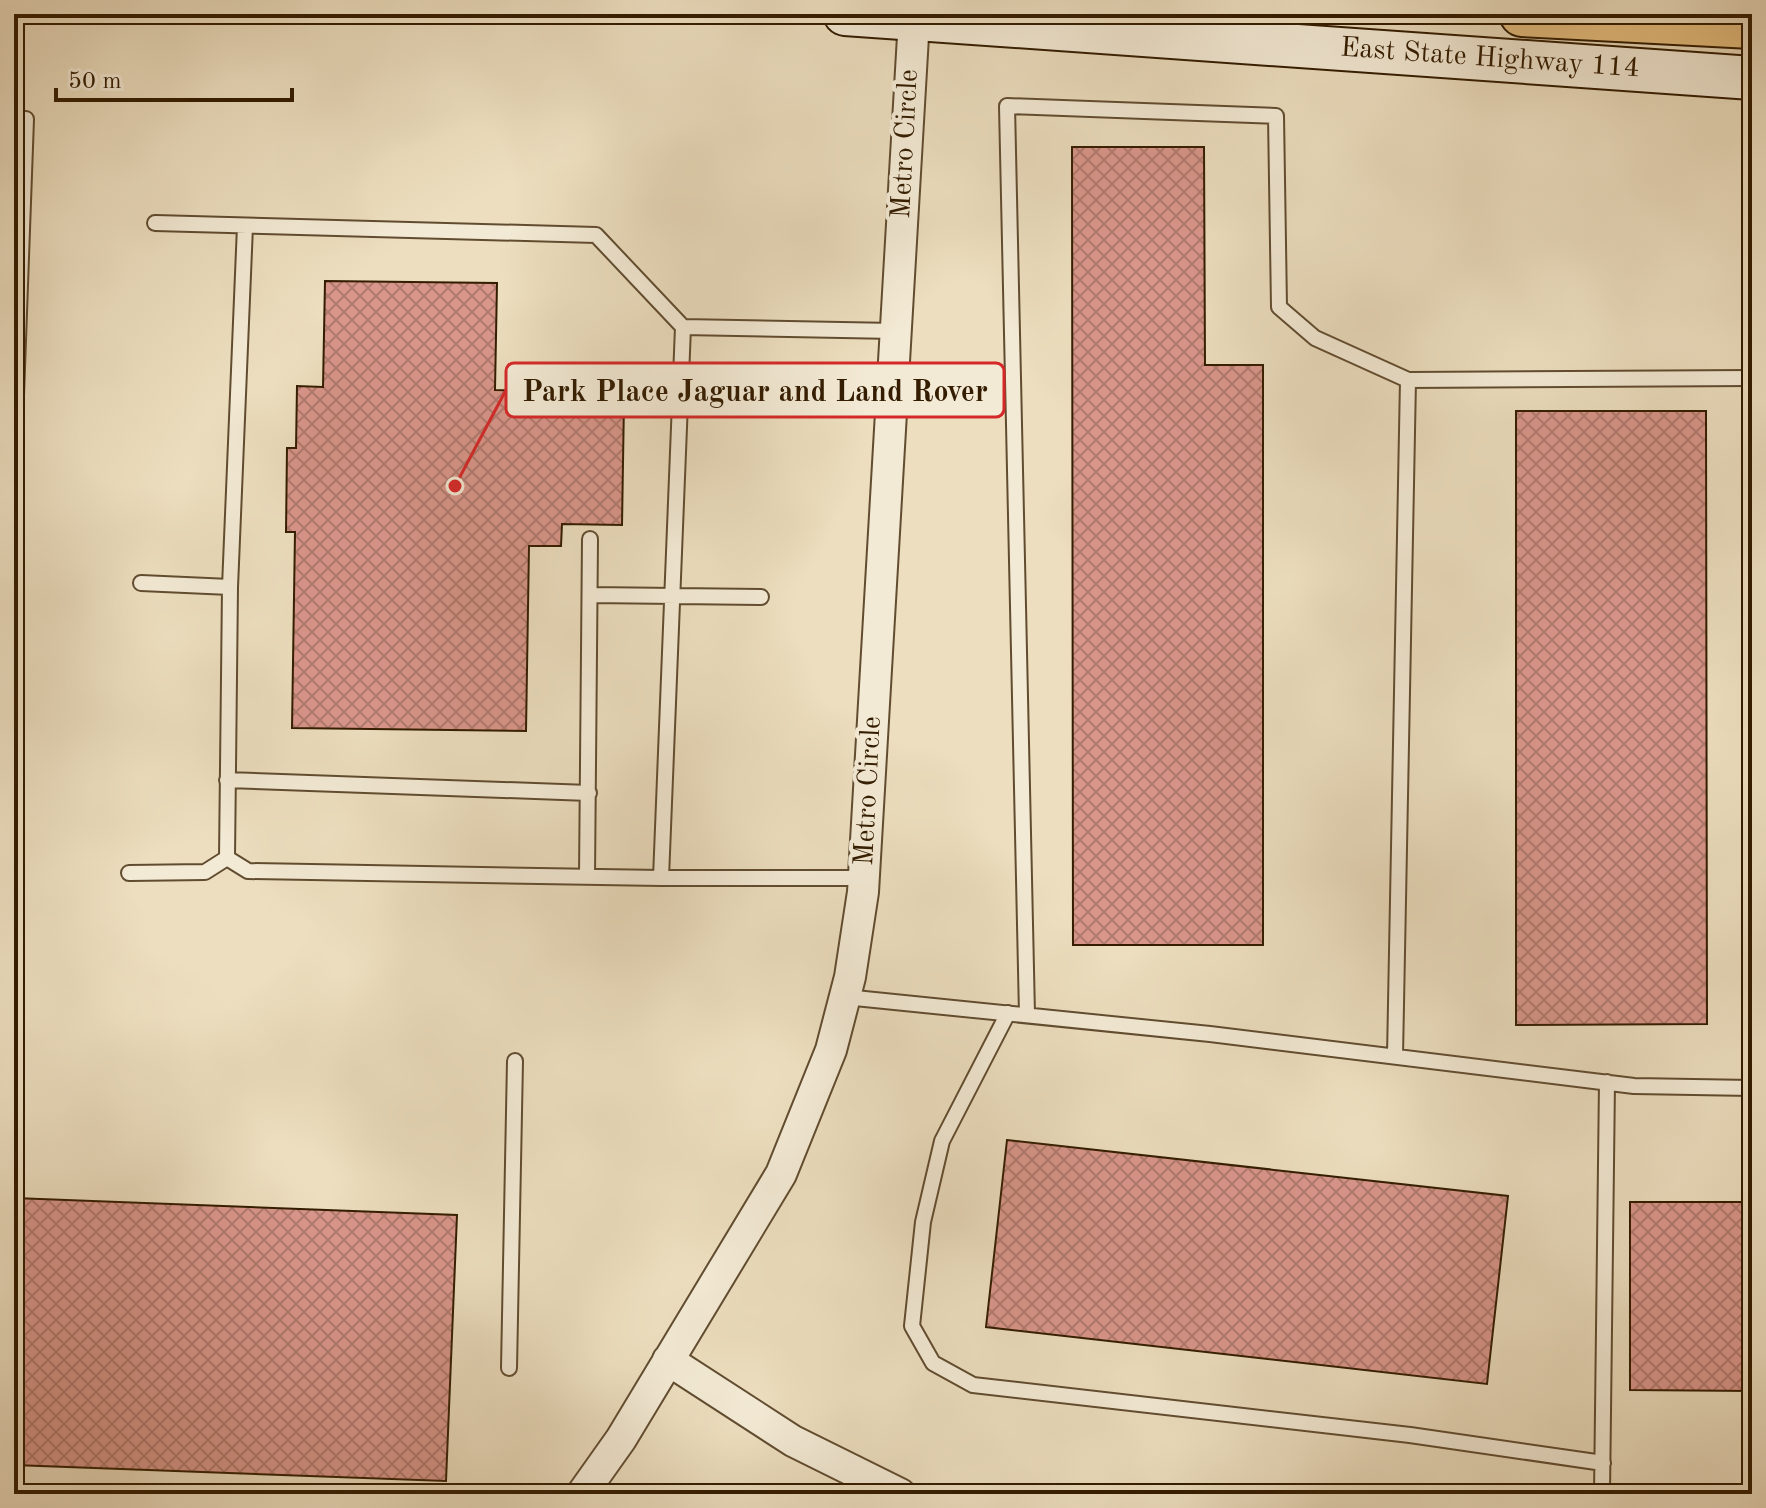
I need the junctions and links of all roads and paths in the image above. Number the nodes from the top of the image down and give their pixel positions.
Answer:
1 (845, 14) edge
2 (1522, 14) edge
3 (914, 19) junction
4 (1752, 26) edge
5 (1752, 78) edge
6 (14, 119) edge
7 (18, 214) edge
8 (155, 223) dead end
9 (245, 226) junction
10 (683, 327) junction
11 (895, 331) junction
12 (1752, 378) edge
13 (1408, 380) junction
14 (14, 451) edge
15 (590, 539) dead end
16 (141, 583) dead end
17 (230, 587) junction
18 (591, 595) junction
19 (672, 596) junction
20 (761, 597) dead end
21 (227, 780) junction
22 (589, 793) junction
23 (227, 858) junction
24 (129, 873) dead end
25 (587, 876) junction
26 (661, 878) junction
27 (864, 878) junction
28 (845, 997) junction
29 (1008, 1013) junction
30 (1027, 1015) junction
31 (1395, 1056) junction
32 (515, 1061) dead end
33 (1607, 1082) junction
34 (1752, 1088) edge
35 (668, 1360) junction
36 (509, 1368) dead end
37 (1603, 1463) junction
38 (582, 1494) edge
39 (900, 1494) edge
40 (1602, 1494) edge

1 - 3 main road, East State Highway 114
2 - 4 highway
3 - 5 main road, East State Highway 114
3 - 11 street, Metro Circle
6 - 7 lane
7 - 14 lane
8 - 9 lane
9 - 10 lane
9 - 17 lane
10 - 11 lane
10 - 19 lane
11 - 27 street, Metro Circle
12 - 13 lane
13 - 30 lane
13 - 31 lane
15 - 18 lane
16 - 17 lane
17 - 21 lane
18 - 19 lane
18 - 22 lane
19 - 20 lane
19 - 26 lane
21 - 22 lane
21 - 23 lane
22 - 25 lane
23 - 24 lane
23 - 25 lane
25 - 26 lane
26 - 27 lane
27 - 28 street, Metro Circle
28 - 29 lane
28 - 35 street, Metro Circle
29 - 30 lane
29 - 37 lane
30 - 31 lane
31 - 33 lane
32 - 36 lane
33 - 34 lane
33 - 37 lane
35 - 38 street, Metro Circle
35 - 39 street
37 - 40 lane

